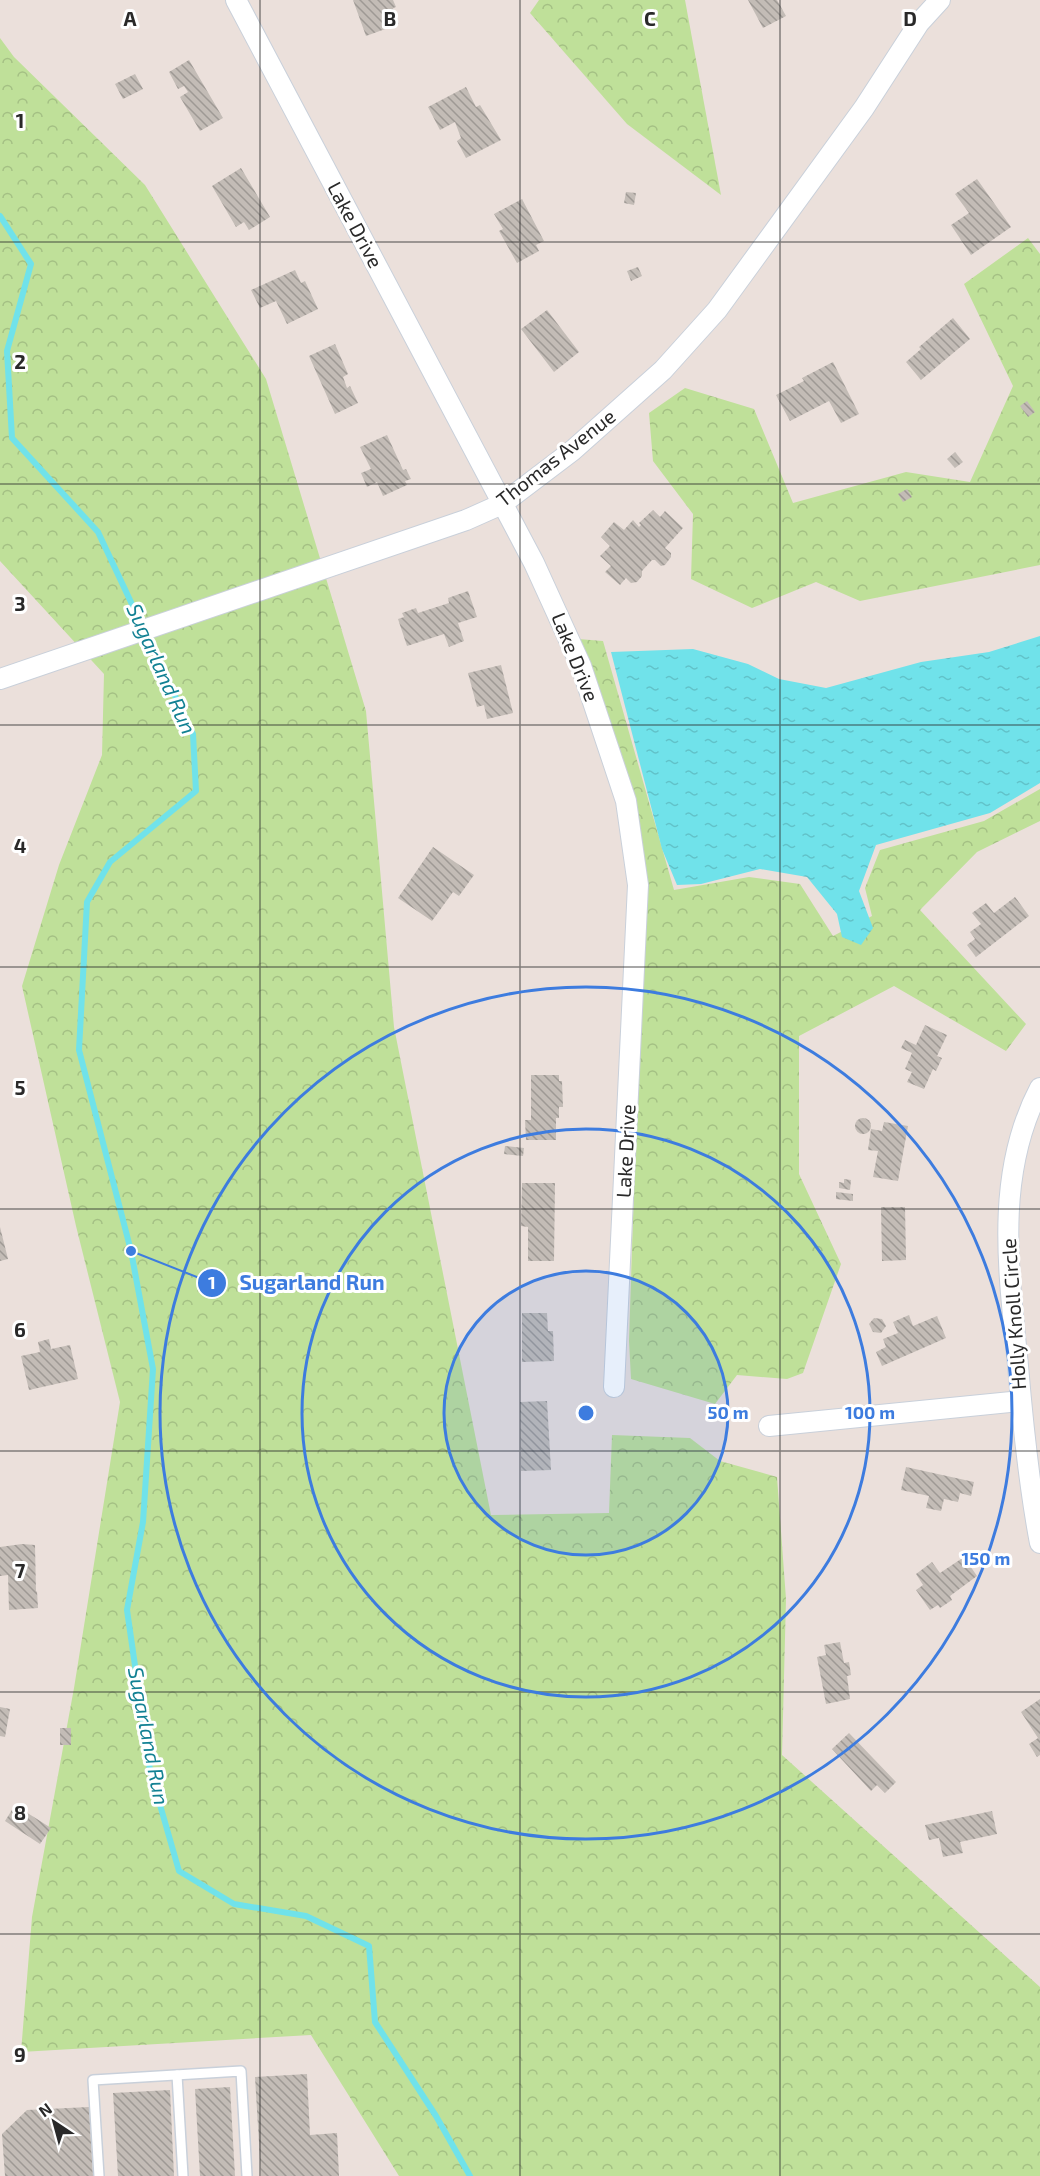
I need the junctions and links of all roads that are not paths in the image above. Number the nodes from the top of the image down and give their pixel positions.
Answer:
1 (236, 0) edge
2 (940, 0) edge
3 (501, 504) junction
4 (0, 679) edge
5 (1040, 1088) edge
6 (614, 1388) dead end
7 (1021, 1401) junction
8 (770, 1426) dead end
9 (1040, 1543) edge
10 (177, 2075) junction
11 (99, 2176) edge
12 (183, 2176) edge
13 (248, 2176) edge

1 - 3 street, Lake Drive
2 - 3 street, Thomas Avenue
3 - 4 street, Thomas Avenue
3 - 6 street, Lake Drive
5 - 7 street, Holly Knoll Circle
7 - 8 street
7 - 9 street, Holly Knoll Circle
10 - 11 lane
10 - 12 lane
10 - 13 lane

